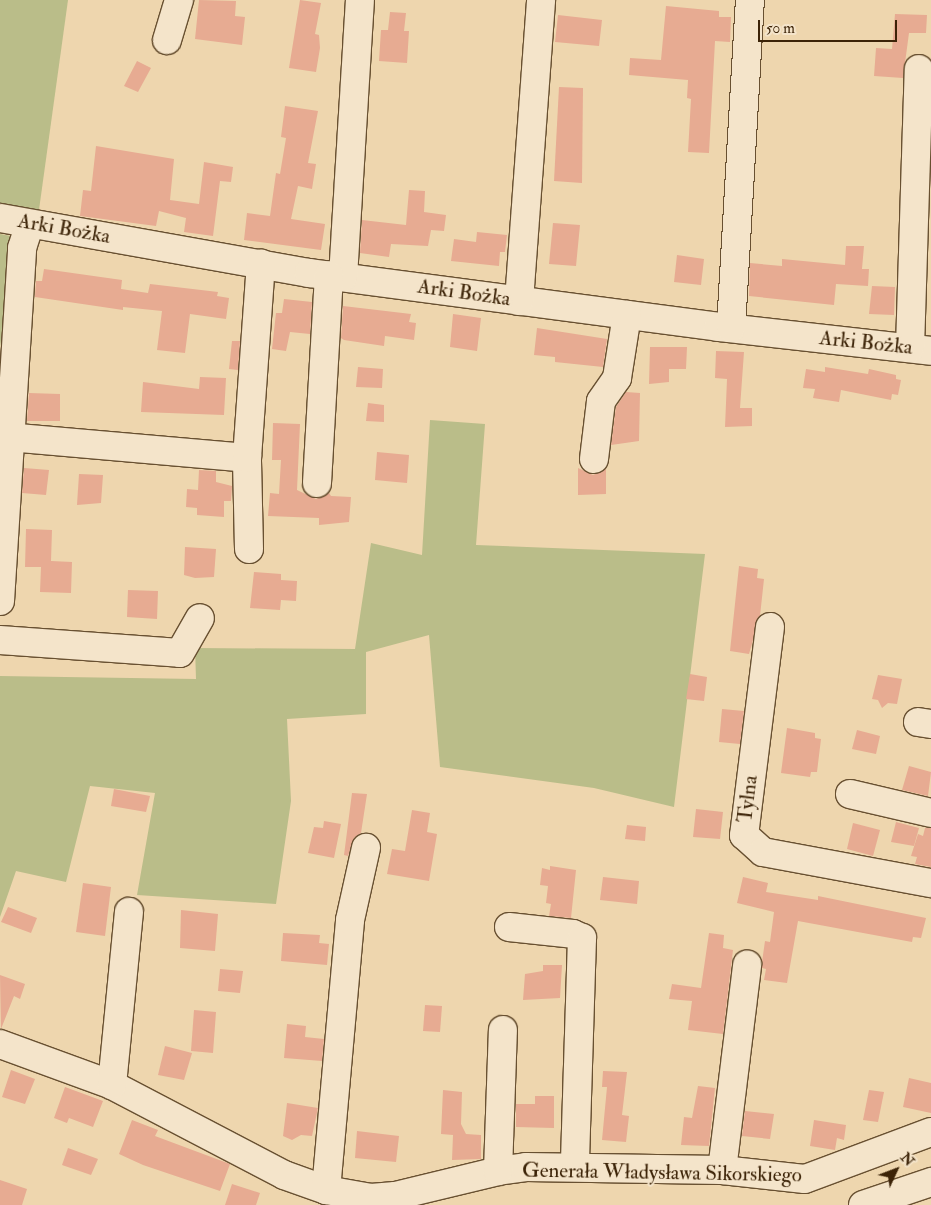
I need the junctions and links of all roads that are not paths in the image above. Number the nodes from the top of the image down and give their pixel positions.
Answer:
1 (179, 0) edge
2 (360, 0) edge
3 (541, 0) edge
4 (750, 0) edge
5 (166, 40) dead end
6 (919, 68) dead end
7 (0, 218) edge
8 (30, 224) junction
9 (261, 264) junction
10 (336, 276) junction
11 (519, 300) junction
12 (627, 315) junction
13 (731, 328) junction
14 (920, 350) edge
15 (8, 437) junction
16 (247, 458) junction
17 (594, 459) dead end
18 (318, 483) dead end
19 (249, 549) dead end
20 (0, 601) edge
21 (200, 618) dead end
22 (770, 627) dead end
23 (0, 640) edge
24 (850, 794) dead end
25 (931, 813) edge
26 (366, 848) dead end
27 (931, 883) edge
28 (129, 912) dead end
29 (509, 927) dead end
30 (747, 965) dead end
31 (503, 1030) dead end
32 (0, 1044) edge
33 (112, 1085) junction
34 (931, 1132) edge
35 (575, 1166) junction
36 (722, 1170) junction
37 (498, 1171) junction
38 (931, 1182) edge
39 (326, 1190) junction
40 (863, 1205) edge

1 - 5 street
2 - 10 street
3 - 11 street
4 - 13 street
6 - 14 street
7 - 8 street, Arki Bożka
8 - 9 street, Arki Bożka
8 - 15 street
9 - 10 street, Arki Bożka
9 - 16 street
10 - 11 street, Arki Bożka
10 - 18 street
11 - 12 street, Arki Bożka
12 - 13 street, Arki Bożka
12 - 17 street
13 - 14 street, Arki Bożka
15 - 16 street
15 - 20 street
16 - 19 street
21 - 23 street
22 - 27 street, Tylna
24 - 25 street
26 - 39 street
28 - 33 street
29 - 35 street
30 - 36 street
31 - 37 street
32 - 33 street, Generała Władysława Sikorskiego
33 - 39 street, Generała Władysława Sikorskiego
34 - 36 street, Generała Władysława Sikorskiego
35 - 36 street, Generała Władysława Sikorskiego
35 - 37 street, Generała Władysława Sikorskiego
37 - 39 street, Generała Władysława Sikorskiego
38 - 40 street

